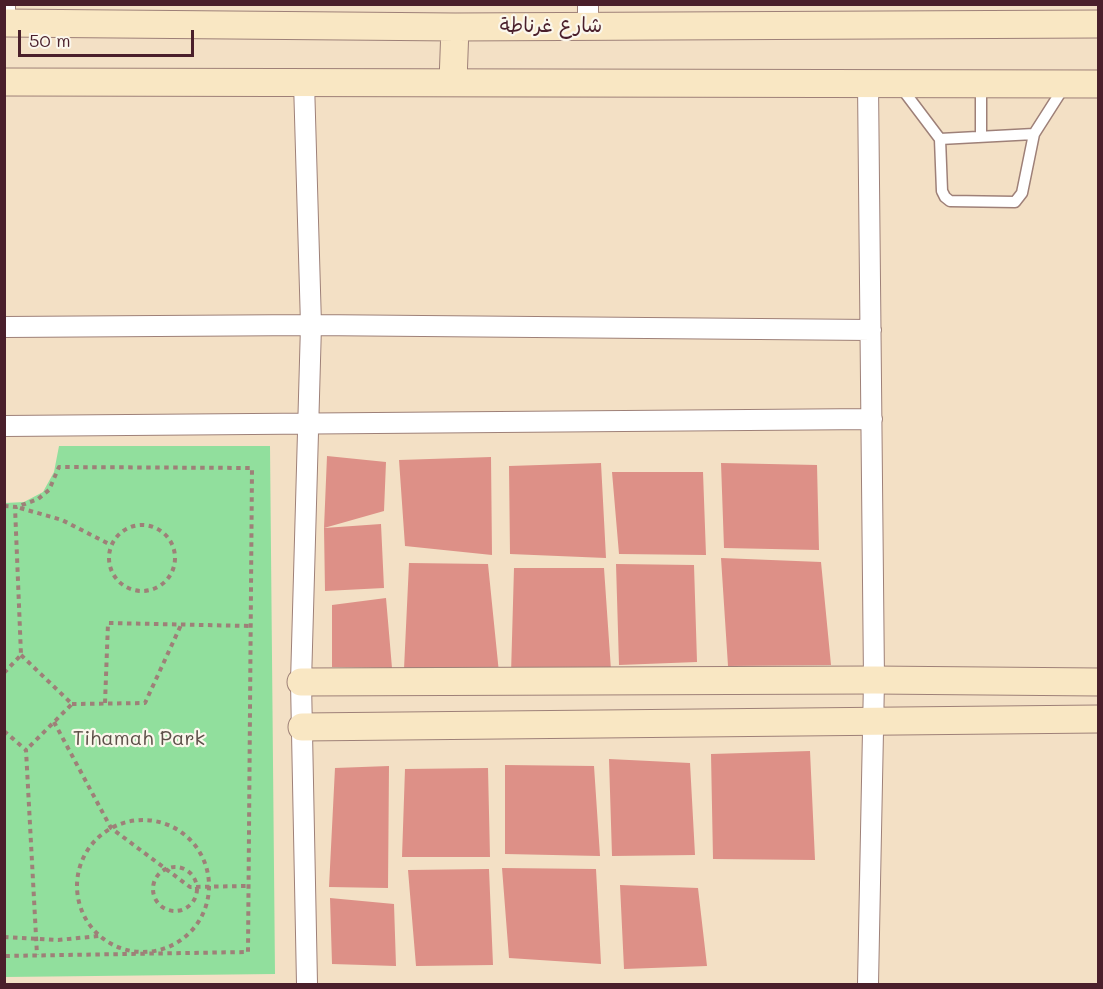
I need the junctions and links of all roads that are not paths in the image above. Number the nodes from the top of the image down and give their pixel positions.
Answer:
1 (5, 4) edge
2 (588, 15) edge
3 (5, 23) edge
4 (1098, 24) edge
5 (455, 27) junction
6 (4, 82) edge
7 (304, 82) junction
8 (453, 82) junction
9 (868, 83) junction
10 (898, 84) junction
11 (981, 84) junction
12 (1066, 84) junction
13 (1098, 84) edge
14 (1034, 134) junction
15 (981, 136) junction
16 (940, 139) junction
17 (311, 325) junction
18 (4, 327) edge
19 (871, 330) junction
20 (872, 419) junction
21 (308, 422) junction
22 (4, 426) edge
23 (874, 680) junction
24 (301, 682) junction
25 (1098, 682) edge
26 (1098, 719) edge
27 (873, 722) junction
28 (302, 727) junction
29 (307, 984) edge
30 (868, 984) edge

1 - 3 street
2 - 4 street, شارع غرناطة
2 - 5 street, شارع غرناطة
3 - 5 street, شارع غرناطة
5 - 8 street
6 - 7 street
7 - 8 street
7 - 17 street
8 - 9 street
9 - 10 street
9 - 19 street
10 - 11 street
10 - 16 lane
11 - 12 street
11 - 15 lane
12 - 13 street
12 - 14 lane
14 - 15 lane
14 - 16 lane
15 - 16 lane
17 - 18 street
17 - 19 street
17 - 21 street
19 - 20 street
20 - 21 street
20 - 23 street
21 - 22 street
21 - 24 street
23 - 24 street
23 - 25 street
23 - 27 street
24 - 28 street
26 - 27 street
27 - 28 street
27 - 30 street
28 - 29 street

